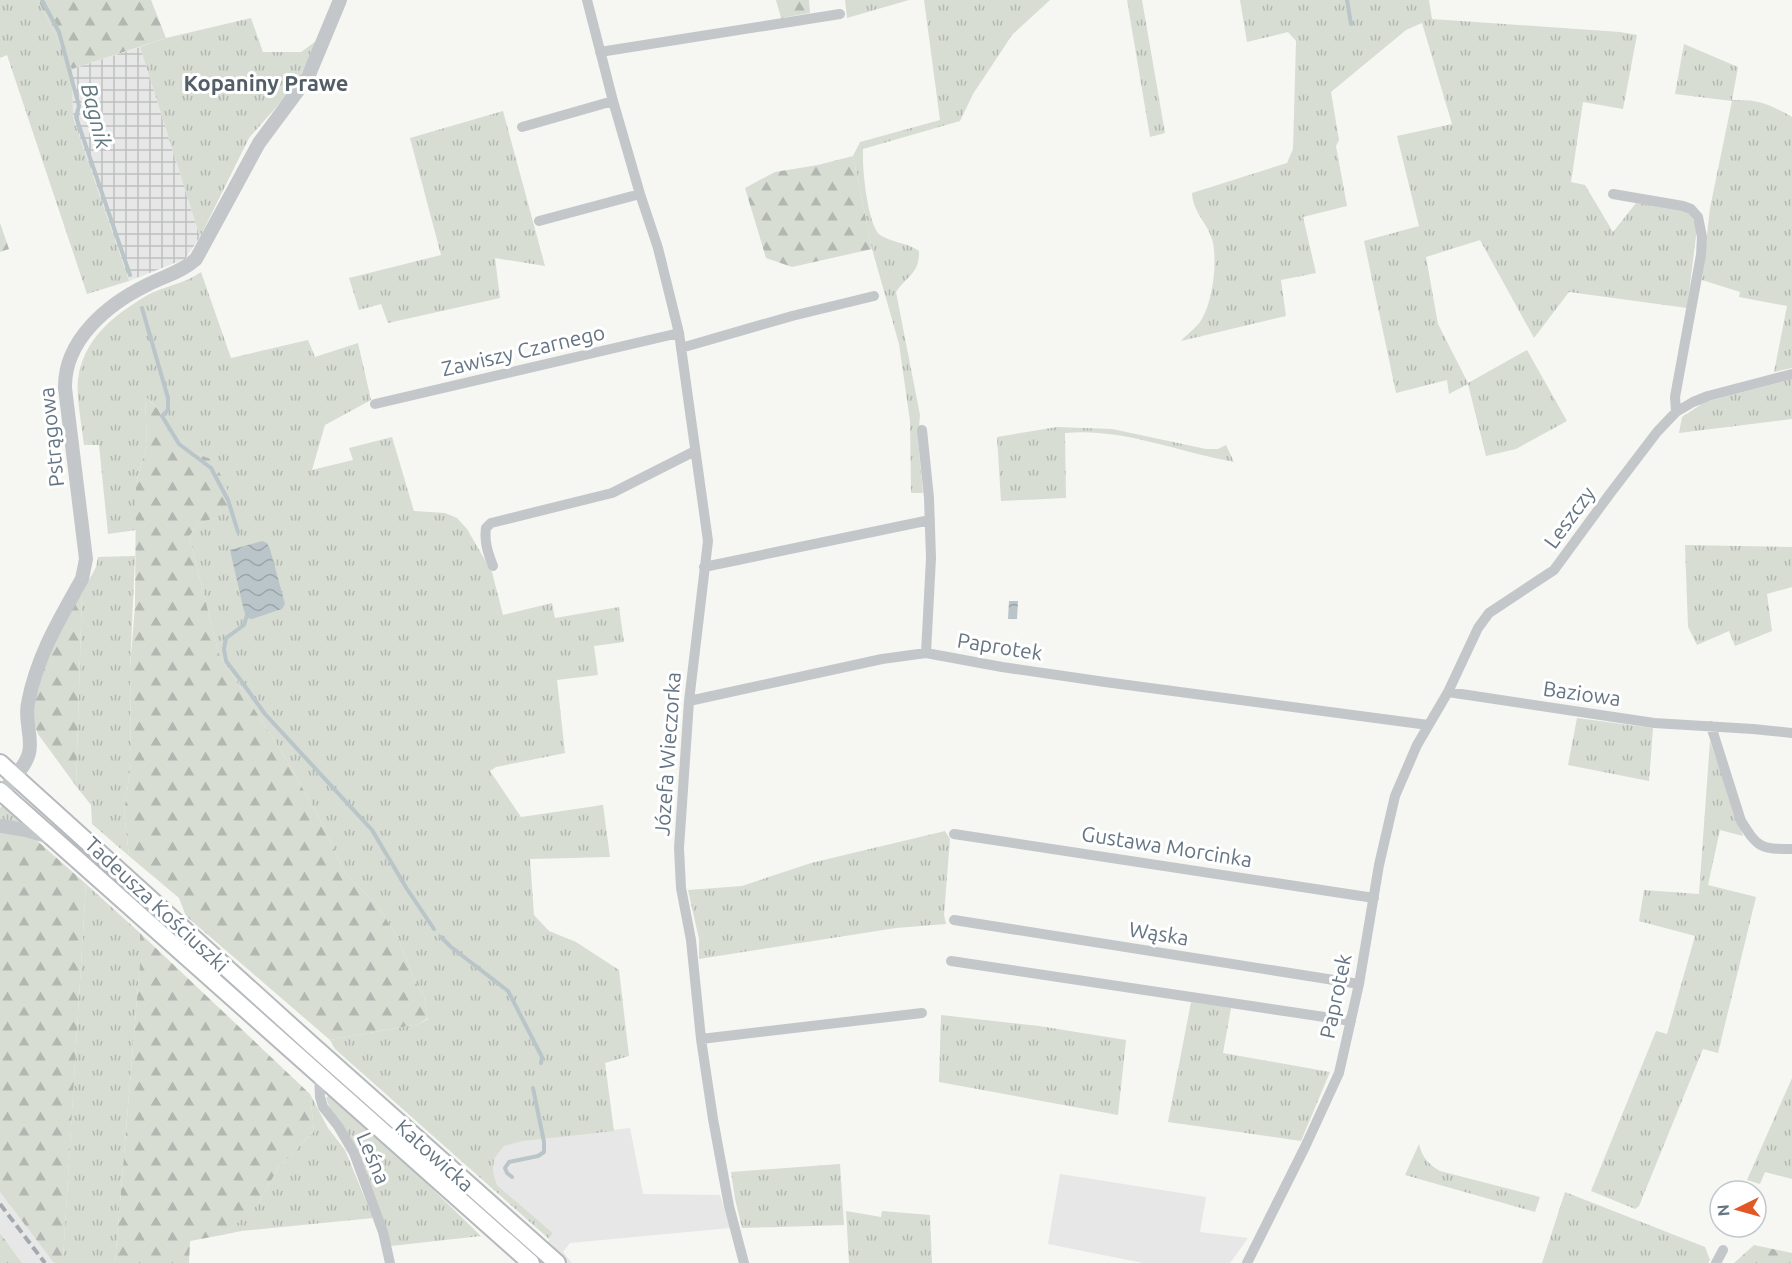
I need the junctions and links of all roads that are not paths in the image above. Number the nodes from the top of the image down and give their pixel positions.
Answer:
1 (340, 0) edge
2 (587, 0) edge
3 (840, 15) dead end
4 (600, 52) junction
5 (613, 101) junction
6 (522, 127) dead end
7 (1613, 194) dead end
8 (640, 195) junction
9 (539, 221) dead end
10 (874, 296) dead end
11 (679, 333) junction
12 (681, 348) junction
13 (1792, 374) edge
14 (375, 404) dead end
15 (1676, 412) junction
16 (922, 430) dead end
17 (695, 451) junction
18 (930, 520) junction
19 (493, 566) dead end
20 (704, 567) junction
21 (1479, 628) joint
22 (926, 653) junction
23 (1448, 692) junction
24 (689, 701) junction
25 (1428, 725) junction
26 (1711, 726) junction
27 (1792, 733) edge
28 (0, 763) edge
29 (14, 776) junction
30 (1, 793) edge
31 (0, 826) edge
32 (954, 834) dead end
33 (54, 838) junction
34 (1792, 849) edge
35 (1374, 898) junction
36 (954, 920) dead end
37 (951, 961) dead end
38 (1359, 984) junction
39 (922, 1013) dead end
40 (1351, 1021) junction
41 (701, 1039) junction
42 (313, 1046) joint
43 (292, 1049) joint
44 (319, 1073) junction
45 (1723, 1250) dead end
46 (390, 1263) edge
47 (531, 1263) edge
48 (557, 1263) edge
49 (744, 1263) edge
50 (1246, 1263) edge
51 (1716, 1263) edge

1 - 29 street, Pstrągowa
2 - 4 street, Józefa Wieczorka
3 - 4 street
4 - 5 street, Józefa Wieczorka
5 - 6 street
5 - 8 street, Józefa Wieczorka
7 - 15 street
8 - 9 street
8 - 11 street, Józefa Wieczorka
10 - 12 street
11 - 12 street, Józefa Wieczorka
11 - 14 street, Zawiszy Czarnego
12 - 17 street, Józefa Wieczorka
13 - 15 street, Leszczy
15 - 21 street, Leszczy
16 - 18 street, Paprotek
17 - 19 street
17 - 20 street, Józefa Wieczorka
18 - 20 street
18 - 22 street, Paprotek
20 - 24 street, Józefa Wieczorka
21 - 23 street, Paprotek
22 - 24 street
22 - 25 street, Paprotek
23 - 25 street, Paprotek
23 - 26 street, Baziowa
24 - 41 street, Józefa Wieczorka
25 - 35 street, Paprotek
26 - 27 street, Baziowa
26 - 34 street
28 - 29 main road, Tadeusza Kościuszki
29 - 30 street, Pstrągowa
29 - 42 main road, Tadeusza Kościuszki
30 - 33 main road, Tadeusza Kościuszki
31 - 33 street
32 - 35 street, Gustawa Morcinka
33 - 43 main road, Tadeusza Kościuszki
35 - 38 street, Paprotek
36 - 38 street, Wąska
37 - 40 street
38 - 40 street, Paprotek
39 - 41 street
40 - 50 street, Paprotek
41 - 49 street, Józefa Wieczorka
42 - 48 main road, Katowicka
43 - 44 main road, Katowicka
44 - 46 street, Leśna
44 - 47 main road, Katowicka
45 - 51 street

